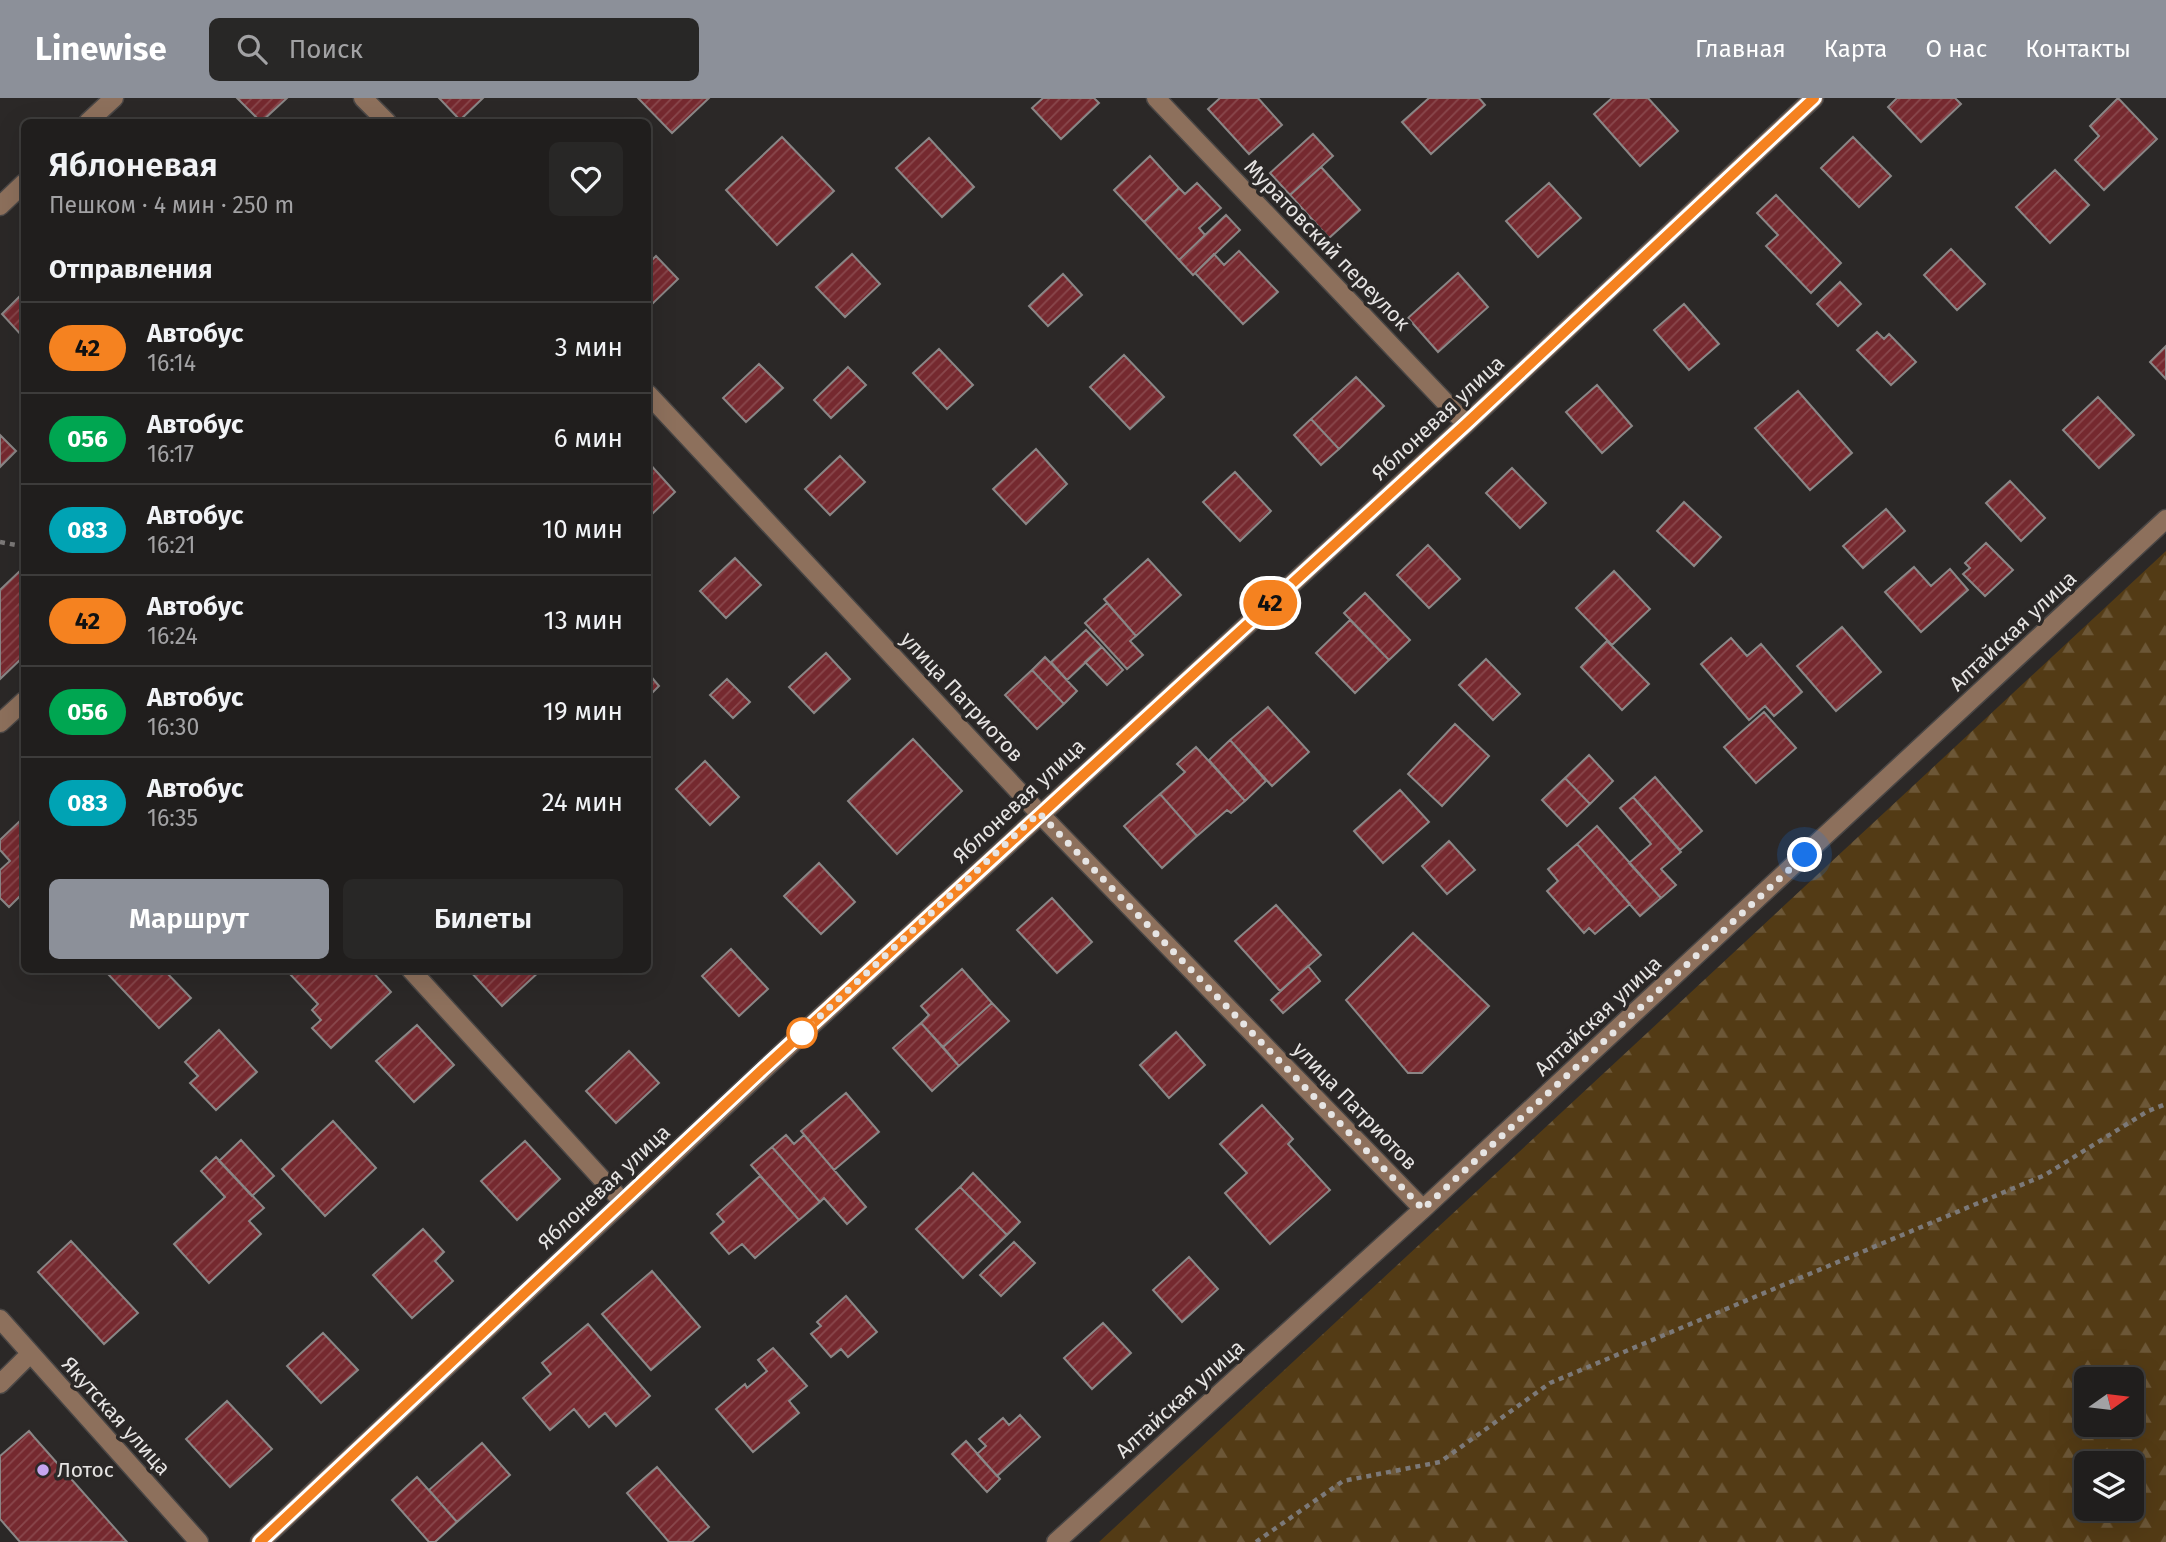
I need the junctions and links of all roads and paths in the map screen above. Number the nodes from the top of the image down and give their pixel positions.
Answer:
1 (114, 98) edge
2 (363, 98) edge
3 (1156, 98) edge
4 (1814, 98) edge
5 (91, 119) edge
6 (384, 119) edge
7 (21, 186) edge
8 (0, 206) edge
9 (651, 397) edge
10 (1466, 424) junction
11 (2166, 519) edge
12 (0, 542) edge
13 (21, 545) edge
14 (21, 704) edge
15 (0, 723) edge
16 (1039, 813) junction
17 (414, 973) edge
18 (2166, 1104) edge
19 (622, 1201) junction
20 (1423, 1209) junction
21 (0, 1319) edge
22 (30, 1354) junction
23 (0, 1384) edge
24 (200, 1542) edge
25 (260, 1542) edge
26 (1056, 1542) edge
27 (1256, 1542) edge

1 - 5 street
2 - 6 street
3 - 10 street, Муратовский переулок
4 - 10 street, Яблоневая улица
7 - 8 street
9 - 16 street, улица Патриотов
10 - 16 street, Яблоневая улица
11 - 20 street, Алтайская улица
12 - 13 path
14 - 15 street
16 - 19 street, Яблоневая улица
16 - 20 street, улица Патриотов
17 - 19 street
18 - 27 path
19 - 25 street, Яблоневая улица
20 - 26 street, Алтайская улица
21 - 22 street, Якутская улица
22 - 23 street
22 - 24 street, Якутская улица

